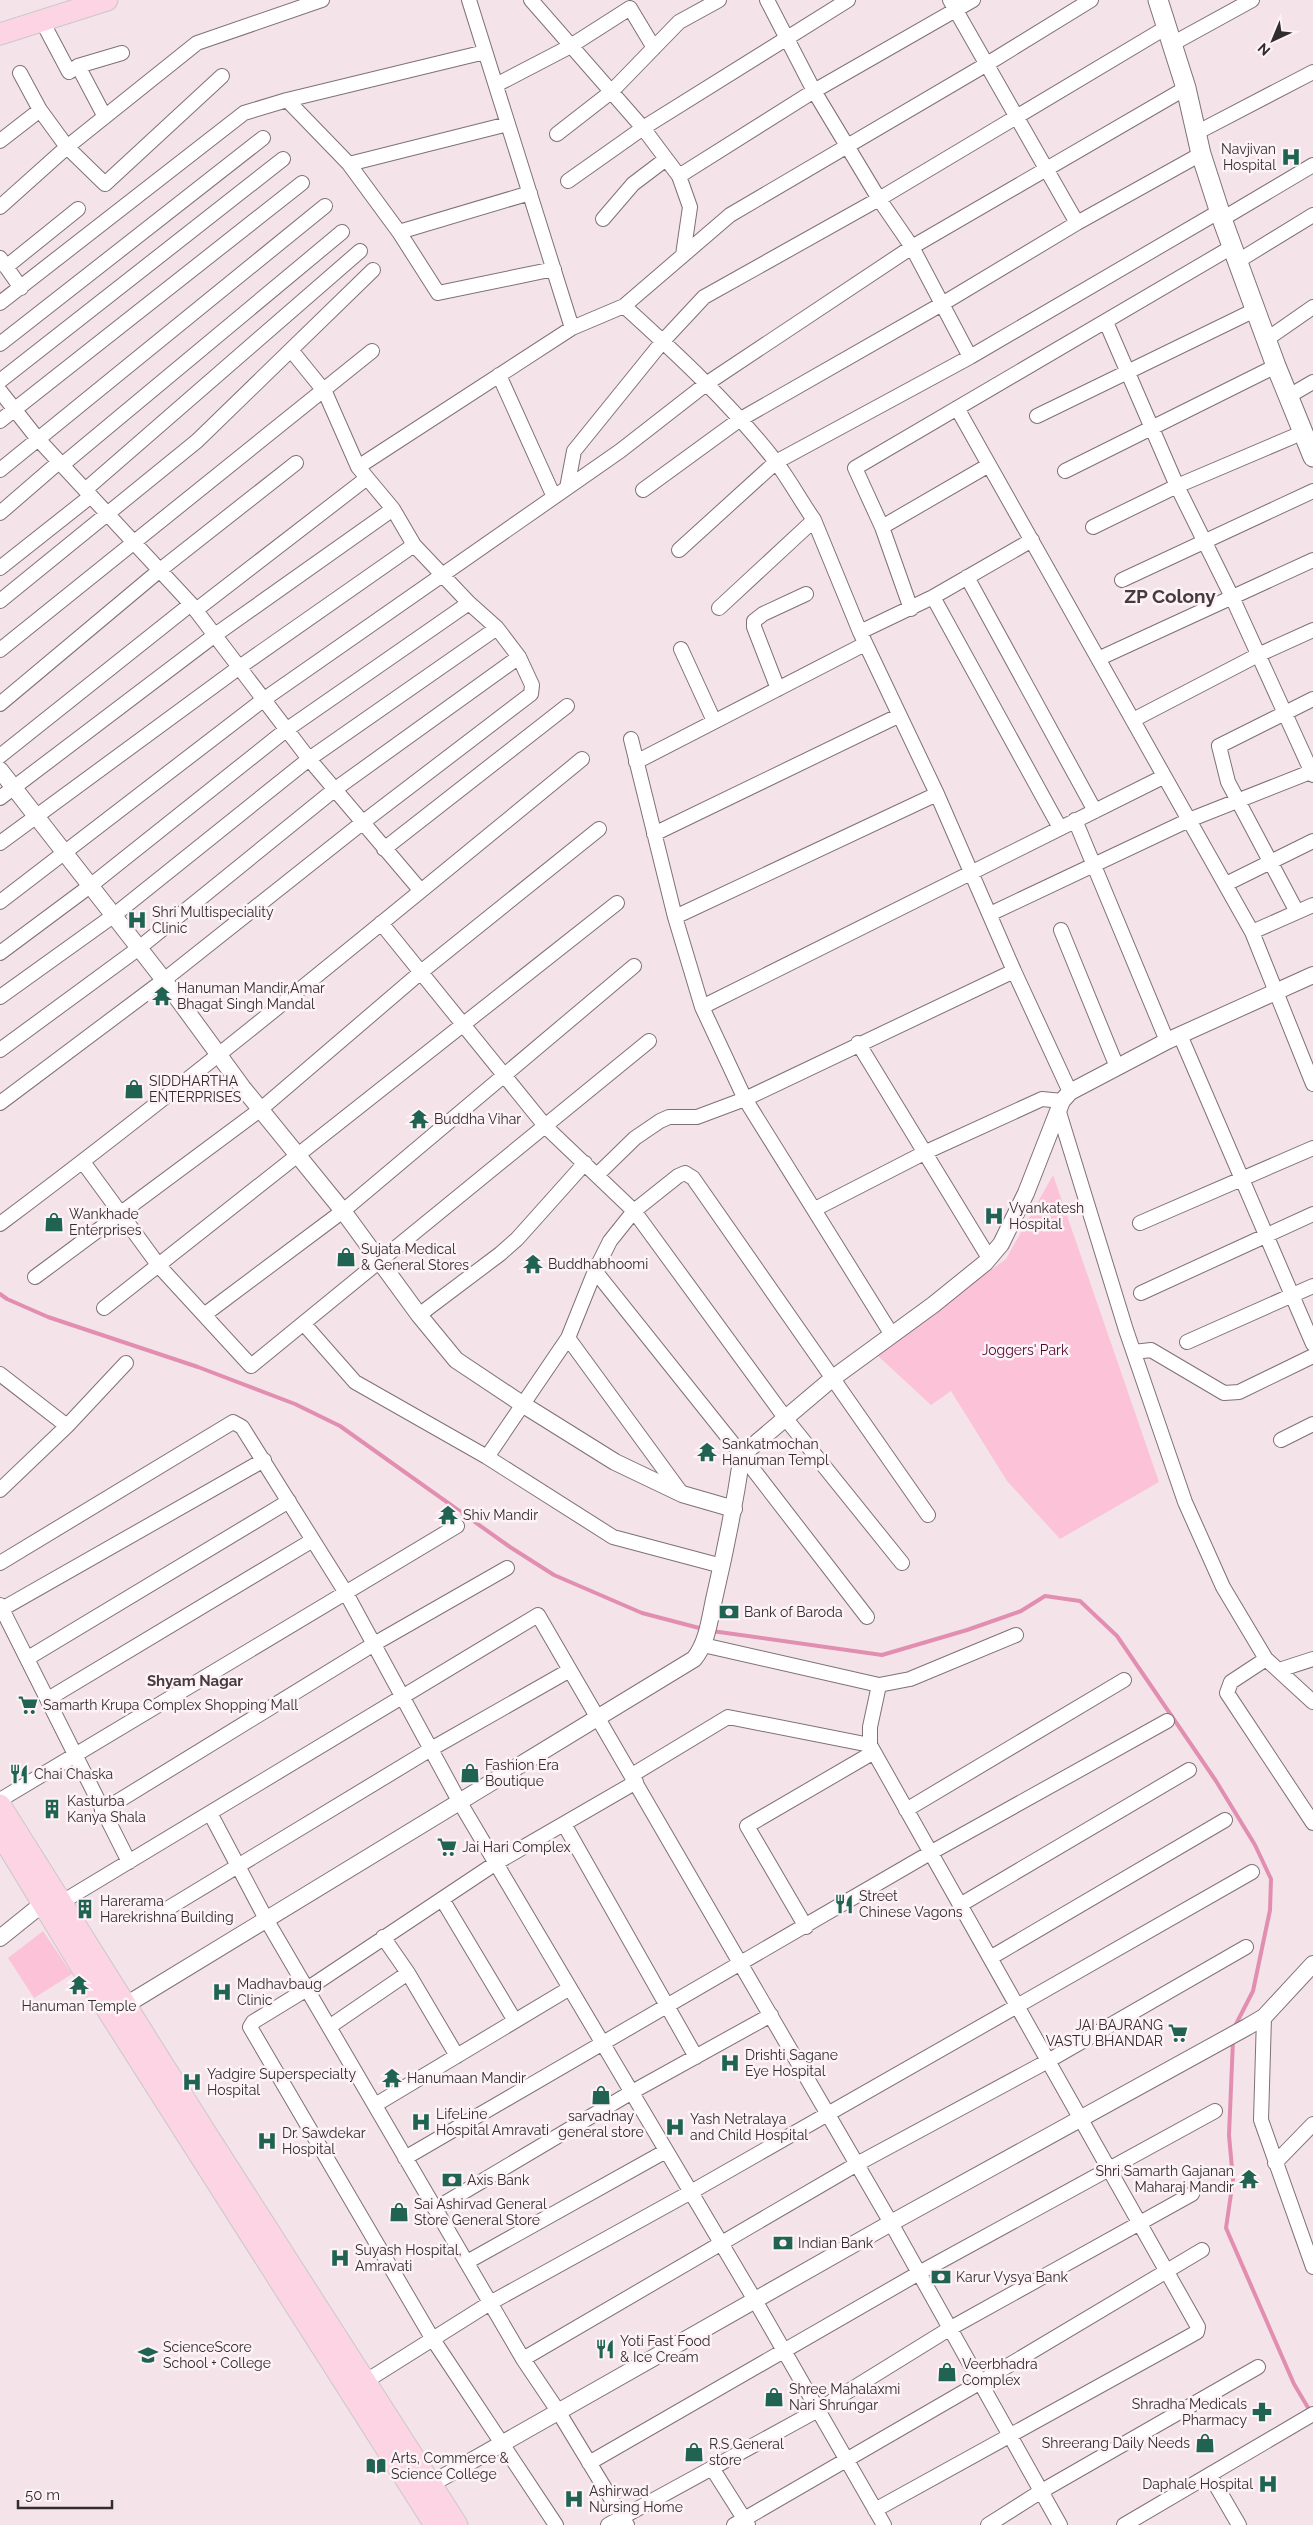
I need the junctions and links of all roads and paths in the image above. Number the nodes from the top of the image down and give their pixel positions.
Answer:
1 (68, 0) edge
2 (107, 0) edge
3 (322, 0) edge
4 (469, 0) edge
5 (531, 0) edge
6 (720, 0) edge
7 (767, 0) edge
8 (848, 0) edge
9 (974, 0) edge
10 (1091, 0) edge
11 (1158, 0) edge
12 (1252, 0) edge
13 (953, 5) edge
14 (0, 19) edge
15 (42, 21) junction
16 (0, 34) edge
17 (1170, 36) junction
18 (787, 37) junction
19 (569, 47) junction
20 (654, 48) junction
21 (485, 52) junction
22 (122, 53) dead end
23 (987, 64) junction
24 (78, 66) junction
25 (1313, 72) edge
26 (20, 73) dead end
27 (222, 76) dead end
28 (496, 85) junction
29 (1186, 88) junction
30 (814, 90) junction
31 (611, 92) junction
32 (287, 100) junction
33 (40, 110) junction
34 (105, 117) junction
35 (1017, 118) junction
36 (508, 124) junction
37 (643, 128) junction
38 (1196, 133) junction
39 (557, 134) dead end
40 (263, 138) dead end
41 (0, 141) edge
42 (846, 145) junction
43 (67, 147) junction
44 (1201, 154) junction
45 (283, 159) dead end
46 (666, 159) junction
47 (349, 164) junction
48 (1313, 165) edge
49 (1046, 168) junction
50 (679, 176) junction
51 (568, 181) dead end
52 (302, 183) dead end
53 (530, 193) junction
54 (879, 198) junction
55 (326, 206) dead end
56 (0, 207) edge
57 (78, 209) dead end
58 (1221, 215) junction
59 (1313, 215) edge
60 (603, 219) dead end
61 (1076, 223) junction
62 (342, 232) dead end
63 (399, 232) junction
64 (912, 247) junction
65 (360, 251) dead end
66 (1235, 254) junction
67 (683, 255) junction
68 (3, 262) edge
69 (554, 269) junction
70 (374, 270) dead end
71 (21, 288) junction
72 (0, 303) edge
73 (942, 304) junction
74 (624, 306) junction
75 (1313, 307) edge
76 (1256, 309) junction
77 (1106, 322) junction
78 (572, 328) junction
79 (1266, 339) junction
80 (663, 341) junction
81 (0, 344) edge
82 (291, 350) junction
83 (372, 351) dead end
84 (970, 357) junction
85 (1276, 366) junction
86 (1127, 370) junction
87 (499, 375) junction
88 (0, 381) edge
89 (1313, 382) edge
90 (706, 384) junction
91 (0, 391) edge
92 (325, 392) junction
93 (1289, 396) junction
94 (957, 408) junction
95 (15, 410) junction
96 (1037, 416) dead end
97 (739, 420) junction
98 (0, 421) edge
99 (1152, 426) junction
100 (1304, 432) junction
101 (37, 438) junction
102 (1313, 455) edge
103 (776, 462) junction
104 (296, 463) dead end
105 (61, 464) junction
106 (989, 465) junction
107 (358, 467) junction
108 (0, 470) edge
109 (1065, 471) dead end
110 (367, 478) junction
111 (1177, 486) junction
112 (567, 488) junction
113 (643, 490) dead end
114 (1313, 491) edge
115 (88, 493) junction
116 (554, 497) junction
117 (393, 509) junction
118 (0, 513) edge
119 (107, 513) junction
120 (814, 520) junction
121 (882, 527) junction
122 (1093, 527) dead end
123 (1032, 540) junction
124 (133, 541) junction
125 (1204, 541) junction
126 (414, 545) junction
127 (679, 550) dead end
128 (1313, 560) edge
129 (0, 568) edge
130 (160, 570) junction
131 (444, 576) junction
132 (967, 577) junction
133 (1122, 580) dead end
134 (806, 594) dead end
135 (933, 597) junction
136 (1232, 598) junction
137 (0, 601) edge
138 (468, 603) junction
139 (194, 607) junction
140 (720, 608) dead end
141 (911, 609) junction
142 (497, 628) junction
143 (1313, 630) edge
144 (215, 635) junction
145 (862, 638) junction
146 (681, 649) dead end
147 (0, 650) edge
148 (1258, 655) junction
149 (520, 657) junction
150 (1100, 658) junction
151 (241, 666) junction
152 (778, 689) junction
153 (1313, 699) edge
154 (263, 700) junction
155 (0, 704) edge
156 (567, 706) dead end
157 (1284, 712) junction
158 (898, 716) junction
159 (1133, 720) junction
160 (714, 722) junction
161 (286, 730) junction
162 (630, 740) dead end
163 (0, 756) edge
164 (309, 759) junction
165 (582, 759) dead end
166 (636, 762) junction
167 (0, 770) edge
168 (1312, 773) edge
169 (1163, 777) junction
170 (14, 788) junction
171 (334, 790) junction
172 (937, 794) junction
173 (0, 798) edge
174 (1238, 800) junction
175 (1095, 811) junction
176 (35, 815) junction
177 (1075, 820) junction
178 (1189, 820) junction
179 (362, 822) junction
180 (598, 828) dead end
181 (1060, 828) junction
182 (654, 834) junction
183 (1313, 841) edge
184 (0, 843) edge
185 (384, 849) junction
186 (64, 852) junction
187 (1270, 862) junction
188 (1093, 866) junction
189 (971, 874) junction
190 (1226, 884) junction
191 (90, 886) junction
192 (421, 891) junction
193 (0, 902) edge
194 (617, 903) dead end
195 (1313, 905) edge
196 (1297, 912) junction
197 (990, 914) junction
198 (113, 916) junction
199 (674, 917) junction
200 (381, 923) junction
201 (1061, 930) dead end
202 (1252, 932) junction
203 (139, 948) junction
204 (0, 953) edge
205 (634, 966) dead end
206 (1014, 971) junction
207 (421, 972) junction
208 (1313, 975) edge
209 (164, 980) junction
210 (1278, 991) junction
211 (0, 997) edge
212 (702, 1007) junction
213 (463, 1024) junction
214 (1173, 1038) junction
215 (649, 1041) dead end
216 (858, 1043) junction
217 (0, 1050) edge
218 (219, 1054) junction
219 (1117, 1067) junction
220 (503, 1076) junction
221 (1313, 1084) edge
222 (745, 1099) junction
223 (1063, 1100) junction
224 (0, 1103) edge
225 (261, 1109) junction
226 (546, 1127) junction
227 (1313, 1148) edge
228 (926, 1152) junction
229 (299, 1156) junction
230 (83, 1162) junction
231 (585, 1163) junction
232 (597, 1175) junction
233 (1242, 1178) junction
234 (815, 1209) junction
235 (344, 1211) junction
236 (634, 1211) junction
237 (122, 1214) junction
238 (1313, 1214) edge
239 (1140, 1223) dead end
240 (0, 1224) edge
241 (1266, 1235) junction
242 (989, 1258) junction
243 (382, 1261) junction
244 (159, 1266) junction
245 (595, 1270) junction
246 (35, 1277) dead end
247 (1313, 1286) edge
248 (1141, 1293) dead end
249 (1292, 1295) junction
250 (104, 1308) dead end
251 (204, 1314) junction
252 (419, 1314) junction
253 (304, 1324) junction
254 (892, 1335) junction
255 (568, 1338) junction
256 (1187, 1342) dead end
257 (1313, 1344) edge
258 (1134, 1352) junction
259 (1313, 1356) edge
260 (126, 1363) dead end
261 (0, 1374) edge
262 (833, 1378) junction
263 (522, 1404) junction
264 (786, 1419) junction
265 (1313, 1424) edge
266 (68, 1426) junction
267 (1281, 1440) dead end
268 (742, 1455) junction
269 (488, 1457) junction
270 (264, 1460) junction
271 (0, 1490) edge
272 (682, 1494) junction
273 (289, 1501) junction
274 (734, 1509) junction
275 (928, 1515) dead end
276 (457, 1526) dead end
277 (313, 1540) junction
278 (0, 1563) edge
279 (902, 1563) dead end
280 (722, 1566) junction
281 (507, 1568) dead end
282 (346, 1593) junction
283 (1, 1607) edge
284 (866, 1617) dead end
285 (1016, 1635) dead end
286 (704, 1641) junction
287 (374, 1644) junction
288 (28, 1658) junction
289 (1266, 1659) junction
290 (1313, 1660) edge
291 (570, 1670) junction
292 (1279, 1670) junction
293 (1124, 1680) dead end
294 (879, 1685) junction
295 (403, 1696) junction
296 (48, 1699) junction
297 (1313, 1702) edge
298 (598, 1717) junction
299 (1167, 1721) dead end
300 (431, 1748) junction
301 (872, 1748) junction
302 (76, 1754) junction
303 (1189, 1770) dead end
304 (634, 1779) junction
305 (0, 1800) edge
306 (458, 1801) junction
307 (0, 1805) edge
308 (906, 1810) junction
309 (102, 1811) junction
310 (210, 1813) junction
311 (1226, 1820) dead end
312 (1313, 1823) edge
313 (564, 1824) junction
314 (0, 1833) edge
315 (930, 1853) junction
316 (129, 1862) junction
317 (496, 1863) junction
318 (238, 1867) junction
319 (1252, 1872) dead end
320 (54, 1899) junction
321 (442, 1899) junction
322 (960, 1905) junction
323 (162, 1912) dead end
324 (266, 1919) junction
325 (806, 1926) junction
326 (383, 1937) junction
327 (0, 1938) edge
328 (1246, 1947) dead end
329 (990, 1958) junction
330 (1313, 1964) edge
331 (742, 1965) junction
332 (408, 1973) junction
333 (570, 1988) junction
334 (308, 1989) junction
335 (1017, 2005) junction
336 (668, 2007) junction
337 (118, 2010) junction
338 (771, 2015) junction
339 (1264, 2016) junction
340 (515, 2021) junction
341 (329, 2027) junction
342 (603, 2045) junction
343 (457, 2056) junction
344 (696, 2057) junction
345 (1048, 2061) junction
346 (632, 2092) junction
347 (374, 2105) junction
348 (1215, 2111) dead end
349 (828, 2114) junction
350 (1081, 2118) junction
351 (1313, 2124) edge
352 (666, 2151) junction
353 (405, 2158) junction
354 (1275, 2163) junction
355 (857, 2164) junction
356 (1110, 2169) junction
357 (691, 2192) junction
358 (1192, 2194) dead end
359 (435, 2209) junction
360 (891, 2223) junction
361 (1140, 2223) junction
362 (722, 2245) junction
363 (1202, 2250) dead end
364 (467, 2262) junction
365 (1313, 2266) edge
366 (1168, 2270) junction
367 (919, 2273) junction
368 (756, 2302) junction
369 (490, 2303) junction
370 (949, 2330) junction
371 (432, 2338) junction
372 (784, 2350) junction
373 (523, 2359) junction
374 (1258, 2367) dead end
375 (366, 2381) junction
376 (979, 2383) junction
377 (818, 2410) junction
378 (558, 2411) junction
379 (1313, 2414) edge
380 (1009, 2436) junction
381 (503, 2444) junction
382 (846, 2460) junction
383 (589, 2463) junction
384 (712, 2468) junction
385 (1210, 2474) junction
386 (422, 2490) junction
387 (1040, 2492) junction
388 (875, 2510) junction
389 (625, 2521) edge
390 (742, 2523) edge
391 (1133, 2523) edge
392 (435, 2525) edge
393 (457, 2525) edge
394 (556, 2525) edge
395 (608, 2525) edge
396 (884, 2525) edge
397 (988, 2525) edge
398 (1060, 2525) edge
399 (1239, 2525) edge

1 - 14 main road
2 - 15 main road
3 - 34 street
4 - 21 street
5 - 19 street
6 - 20 street
7 - 18 street
8 - 18 street
9 - 13 street
10 - 23 street
11 - 17 main road
12 - 17 street
13 - 23 street
13 - 30 street
15 - 16 main road
15 - 24 street
17 - 29 main road
17 - 35 street
18 - 30 street
18 - 37 street
19 - 20 street
19 - 28 street
19 - 31 street
20 - 31 street
21 - 28 street
21 - 32 street
22 - 24 street
23 - 35 street
23 - 42 street
24 - 34 street
25 - 38 street
26 - 33 street
27 - 43 street
28 - 36 street
29 - 38 main road
29 - 49 street
30 - 42 street
30 - 50 street
31 - 37 street
31 - 39 street
32 - 47 street
32 - 71 street
33 - 41 street
33 - 43 street
34 - 43 street
35 - 49 street
35 - 54 street
36 - 47 street
36 - 53 street
37 - 46 street
37 - 51 street
38 - 44 main road
40 - 81 street
42 - 54 street
42 - 67 street
43 - 56 street
44 - 58 main road
44 - 61 street
45 - 88 street
46 - 50 street
46 - 60 street
47 - 63 street
48 - 58 street
49 - 61 street
49 - 64 street
50 - 67 street
52 - 95 street
53 - 63 street
53 - 69 street
54 - 64 street
54 - 80 street
55 - 101 street
57 - 68 street
58 - 66 main road
58 - 84 street
59 - 66 street
61 - 73 street
62 - 105 street
63 - 69 street
64 - 73 street
64 - 90 street
65 - 115 street
66 - 76 main road
66 - 77 street
67 - 74 street
68 - 71 street
69 - 78 street
70 - 82 street
71 - 72 street
73 - 84 street
73 - 97 street
74 - 78 street
74 - 80 street
75 - 79 street
76 - 79 main road
76 - 86 street
77 - 86 street
77 - 94 street
78 - 87 street
79 - 85 main road
80 - 90 street
80 - 112 street
82 - 92 street
82 - 119 street
83 - 92 street
84 - 103 street
85 - 93 main road
85 - 99 street
86 - 96 street
86 - 99 street
87 - 107 street
87 - 116 street
89 - 93 street
90 - 97 street
90 - 112 street
91 - 95 street
92 - 107 street
92 - 124 street
93 - 100 main road
94 - 106 street
94 - 121 street
95 - 98 street
95 - 101 street
97 - 103 street
97 - 113 street
99 - 109 street
99 - 111 street
100 - 102 main road
100 - 111 street
101 - 105 street
101 - 108 street
103 - 120 street
103 - 127 street
104 - 130 street
105 - 115 street
105 - 118 street
106 - 121 street
106 - 123 street
107 - 110 street
110 - 117 street
110 - 139 street
111 - 122 street
111 - 125 street
112 - 116 street
114 - 125 street
115 - 119 street
115 - 129 street
116 - 131 street
117 - 126 street
117 - 144 street
119 - 124 street
119 - 137 street
120 - 140 street
120 - 145 street
121 - 141 street
123 - 132 street
123 - 150 street
124 - 130 street
124 - 147 street
125 - 133 street
125 - 136 street
126 - 131 street
126 - 151 street
128 - 136 street
130 - 139 street
130 - 155 street
131 - 138 street
131 - 154 street
132 - 135 street
132 - 175 street
134 - 152 street
135 - 141 street
135 - 181 street
136 - 148 street
136 - 150 street
138 - 142 street
138 - 161 street
139 - 144 street
139 - 163 street
141 - 145 street
142 - 149 street
142 - 164 street
143 - 148 street
144 - 151 street
144 - 170 street
145 - 152 street
145 - 158 street
146 - 160 street
148 - 157 street
148 - 159 street
149 - 171 street
149 - 179 street
150 - 159 street
151 - 154 street
151 - 176 street
152 - 160 street
153 - 157 street
154 - 161 street
154 - 186 street
156 - 185 street
157 - 168 street
157 - 174 street
158 - 172 street
158 - 182 street
159 - 169 street
160 - 166 street
161 - 164 street
161 - 191 street
162 - 166 street
164 - 171 street
164 - 198 street
165 - 192 street
166 - 182 street
167 - 170 street
168 - 174 street
169 - 175 street
169 - 178 street
170 - 173 street
170 - 176 street
171 - 179 street
171 - 203 street
172 - 189 street
172 - 199 street
174 - 178 street
174 - 187 street
175 - 177 street
176 - 184 street
176 - 186 street
177 - 181 street
177 - 188 street
178 - 188 street
178 - 190 street
179 - 185 street
179 - 209 street
180 - 207 street
181 - 189 street
182 - 199 street
183 - 187 street
185 - 192 street
186 - 191 street
186 - 193 street
187 - 190 street
187 - 196 street
188 - 197 street
188 - 214 street
189 - 197 street
189 - 212 street
190 - 202 street
191 - 198 street
191 - 204 street
192 - 200 street
194 - 213 street
195 - 196 street
196 - 202 street
197 - 206 street
198 - 203 street
198 - 211 street
199 - 212 street
200 - 207 street
200 - 218 street
201 - 219 street
202 - 210 street
203 - 209 street
203 - 217 street
205 - 220 street
206 - 216 street
206 - 223 street
207 - 213 street
207 - 225 street
208 - 210 street
209 - 218 street
209 - 224 street
210 - 214 street
210 - 221 street
212 - 222 street
213 - 220 street
213 - 229 street
214 - 219 street
214 - 233 street
215 - 226 street
216 - 222 street
216 - 228 street
218 - 225 street
218 - 230 street
219 - 223 street
220 - 226 street
220 - 235 street
222 - 232 street
222 - 234 street
223 - 228 street
223 - 242 street
223 - 258 street
225 - 229 street
225 - 237 street
226 - 231 street
226 - 243 street
227 - 233 street
228 - 234 street
228 - 242 street
229 - 235 street
229 - 244 street
230 - 237 street
230 - 240 street
231 - 232 street
231 - 252 street
232 - 236 street
233 - 239 street
233 - 241 street
234 - 254 street
235 - 243 street
235 - 251 street
236 - 245 street
236 - 262 street
236 - 264 street
237 - 244 street
237 - 246 street
238 - 241 street
241 - 248 street
241 - 249 street
242 - 254 street
243 - 252 street
243 - 253 street
244 - 250 street
244 - 251 street
245 - 255 street
245 - 268 street
247 - 249 street
249 - 256 street
249 - 257 street
251 - 253 street
252 - 263 street
253 - 269 street
254 - 262 street
255 - 263 street
255 - 272 street
258 - 259 street
258 - 289 street
260 - 266 street
261 - 266 street
262 - 264 street
262 - 275 street
263 - 269 street
263 - 272 street
264 - 268 street
264 - 279 street
265 - 267 street
266 - 271 street
268 - 274 street
268 - 284 street
269 - 280 street
270 - 273 street
270 - 278 street
270 - 283 street
272 - 274 street
273 - 277 street
273 - 288 street
274 - 280 street
276 - 282 street
277 - 282 street
277 - 296 street
280 - 286 street
281 - 287 street
282 - 287 street
282 - 302 street
283 - 288 street
285 - 294 street
286 - 294 street
286 - 298 street
287 - 295 street
287 - 309 street
288 - 296 street
289 - 292 street
289 - 312 street
290 - 292 street
291 - 295 street
291 - 298 street
291 - 300 street
292 - 297 street
293 - 308 street
294 - 301 street
295 - 300 street
295 - 310 street
296 - 302 street
298 - 304 street
298 - 306 street
299 - 315 street
300 - 306 street
300 - 318 street
301 - 304 street
301 - 308 street
301 - 325 street
302 - 305 street
302 - 309 street
303 - 322 street
304 - 313 street
304 - 331 street
306 - 317 street
306 - 324 street
307 - 320 main road
308 - 315 street
309 - 316 street
310 - 316 street
310 - 318 street
311 - 329 street
313 - 317 street
313 - 336 street
314 - 320 main road
315 - 322 street
315 - 325 street
316 - 320 street
317 - 321 street
317 - 333 street
318 - 323 street
318 - 324 street
319 - 335 street
320 - 327 street
320 - 337 main road
321 - 326 street
321 - 340 street
322 - 329 street
324 - 334 street
324 - 337 street
325 - 331 street
326 - 332 street
326 - 334 street
328 - 345 street
329 - 335 street
330 - 339 street
331 - 336 street
331 - 338 street
332 - 341 street
332 - 343 street
333 - 340 street
333 - 342 street
334 - 341 street
334 - 371 street
335 - 345 street
335 - 349 street
336 - 342 street
336 - 344 street
337 - 375 main road
337 - 386 main road
338 - 344 street
338 - 349 street
339 - 350 street
339 - 354 street
340 - 343 street
341 - 347 street
342 - 346 street
342 - 353 street
343 - 347 street
344 - 346 street
345 - 350 street
345 - 355 street
346 - 352 street
346 - 359 street
347 - 353 street
348 - 356 street
349 - 355 street
349 - 357 street
350 - 356 street
350 - 360 street
351 - 354 street
352 - 357 street
352 - 364 street
353 - 359 street
354 - 365 street
355 - 360 street
355 - 362 street
356 - 361 street
356 - 367 street
357 - 362 street
357 - 369 street
358 - 361 street
359 - 364 street
360 - 367 street
360 - 368 street
361 - 366 street
361 - 370 street
362 - 368 street
362 - 373 street
363 - 366 street
364 - 369 street
366 - 376 street
366 - 380 street
367 - 370 street
367 - 372 street
368 - 372 street
368 - 378 street
369 - 371 street
369 - 373 street
370 - 376 street
370 - 377 street
371 - 375 street
371 - 381 street
372 - 377 street
372 - 383 street
373 - 378 street
374 - 387 street
375 - 386 main road
376 - 380 street
376 - 382 street
377 - 382 street
377 - 384 street
378 - 381 street
378 - 383 street
379 - 385 street
380 - 387 street
380 - 388 street
381 - 386 street
381 - 394 street
382 - 388 street
382 - 390 street
383 - 389 street
384 - 389 street
384 - 390 street
385 - 391 street
385 - 399 street
386 - 392 main road
386 - 393 main road
387 - 397 street
387 - 398 street
388 - 396 street
389 - 395 street

